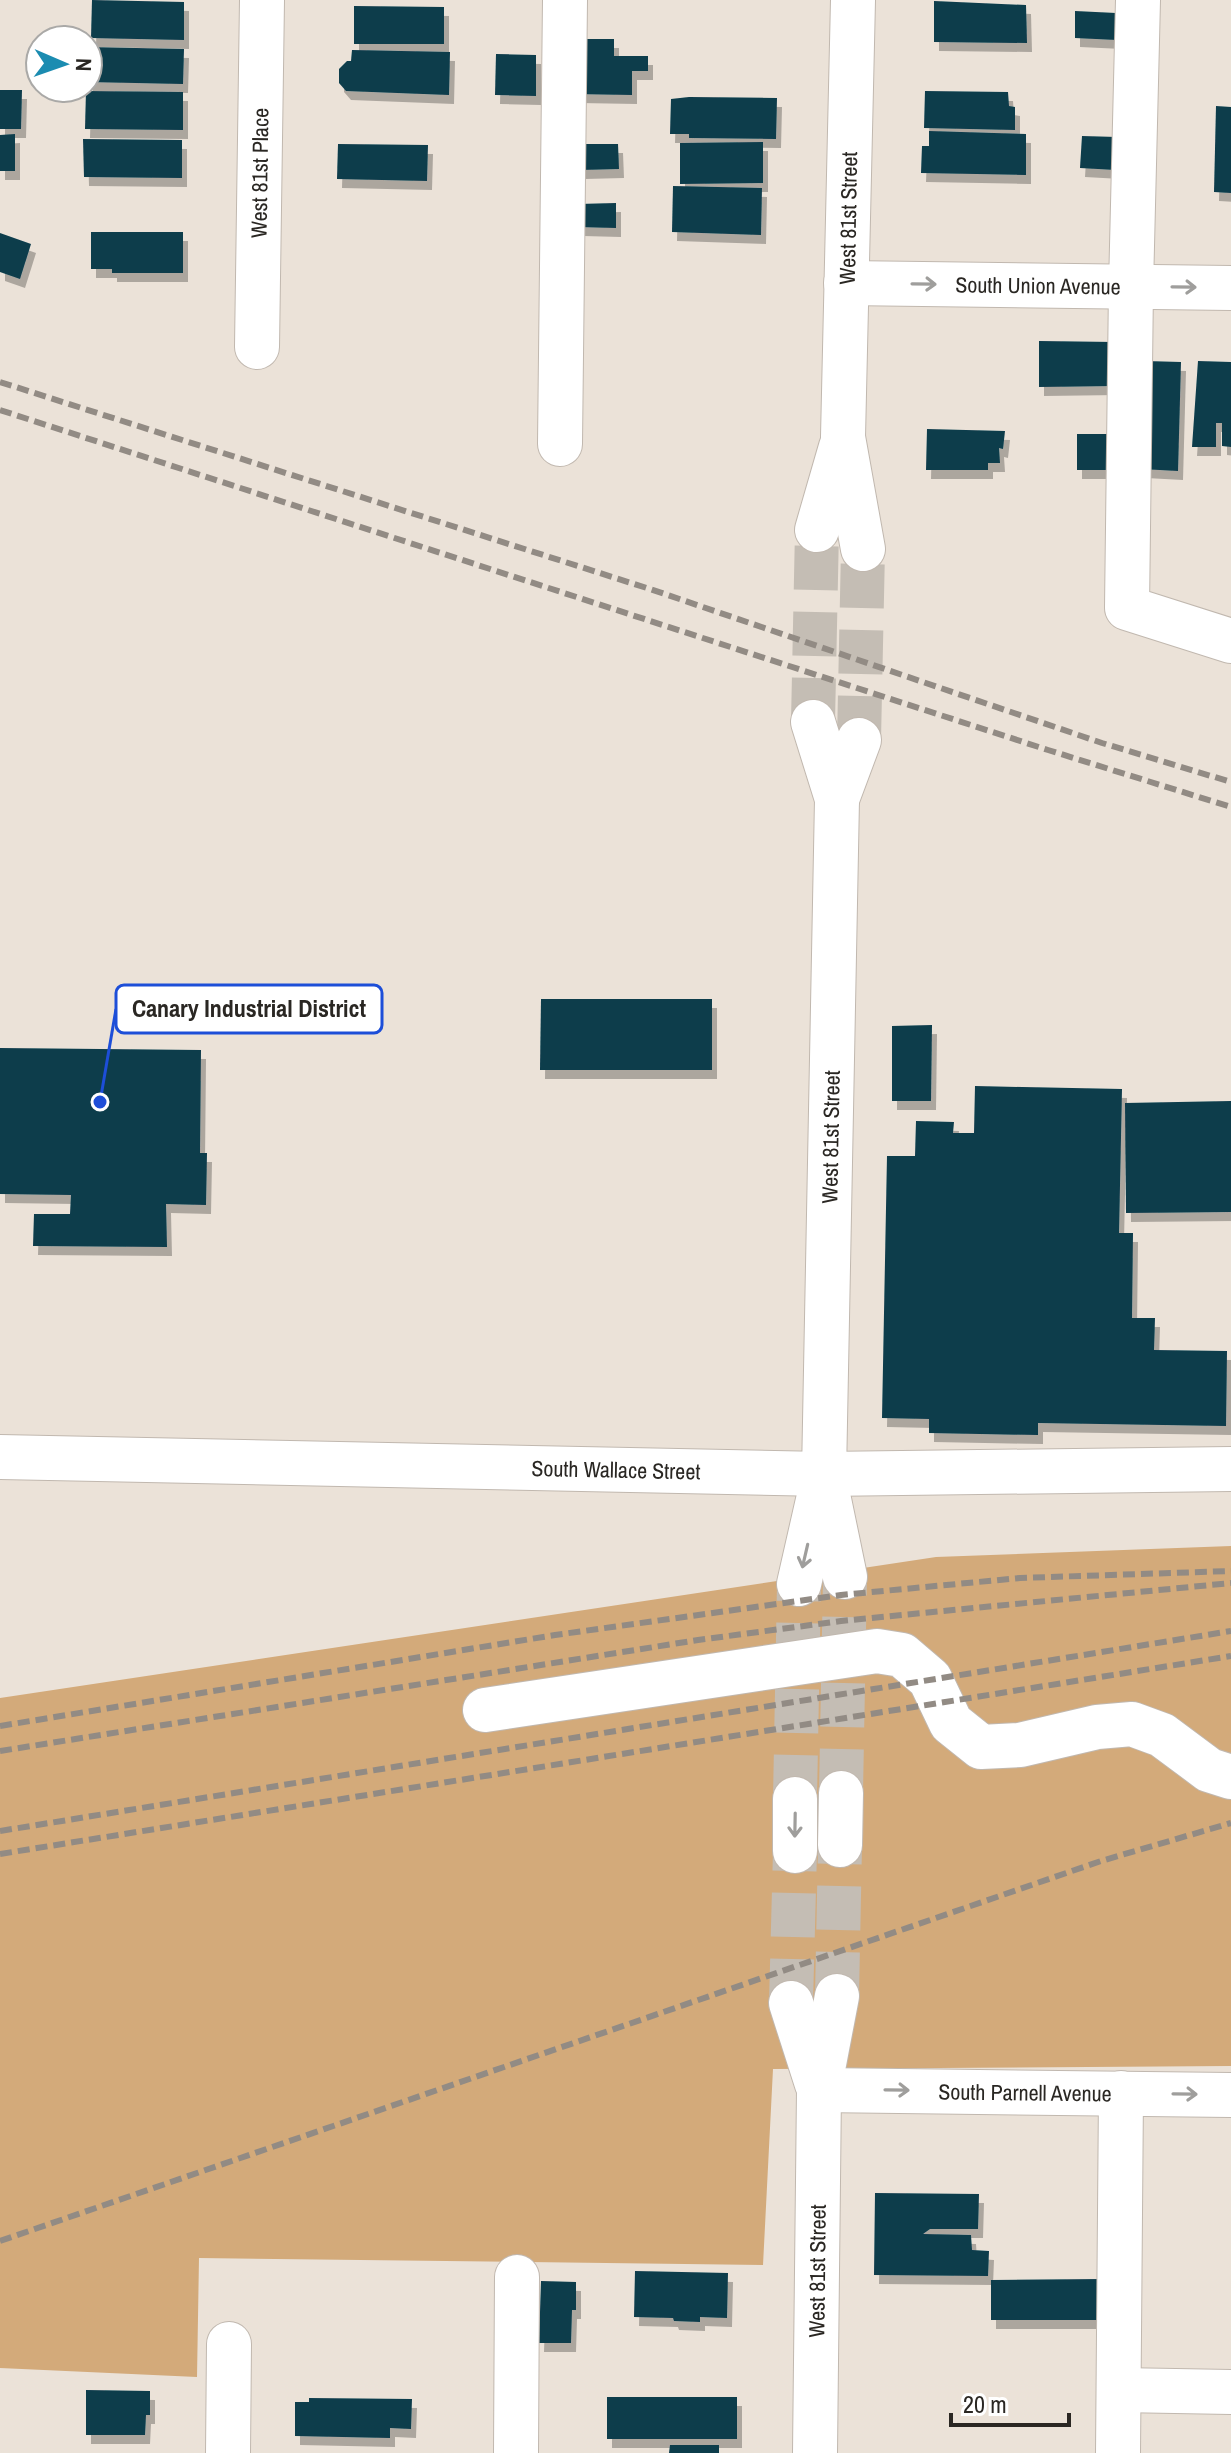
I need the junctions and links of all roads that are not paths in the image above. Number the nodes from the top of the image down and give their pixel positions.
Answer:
1 (262, 0) edge
2 (565, 0) edge
3 (853, 0) edge
4 (1138, 0) edge
5 (846, 283) junction
6 (1131, 287) junction
7 (1231, 288) edge
8 (257, 347) dead end
9 (843, 437) junction
10 (560, 444) dead end
11 (817, 530) tunnel mouth
12 (863, 549) tunnel mouth
13 (1231, 641) edge
14 (813, 722) tunnel mouth
15 (859, 740) tunnel mouth
16 (837, 799) junction
17 (0, 1457) edge
18 (1231, 1469) edge
19 (824, 1474) junction
20 (845, 1577) tunnel mouth
21 (799, 1584) tunnel mouth
22 (485, 1710) dead end
23 (1231, 1777) edge
24 (841, 1793) tunnel mouth
25 (795, 1799) tunnel mouth
26 (840, 1845) tunnel mouth
27 (795, 1851) tunnel mouth
28 (837, 1996) tunnel mouth
29 (791, 2003) tunnel mouth
30 (819, 2090) junction
31 (1121, 2093) junction
32 (1231, 2095) edge
33 (517, 2277) dead end
34 (229, 2344) dead end
35 (1119, 2390) junction
36 (1231, 2392) edge
37 (228, 2453) edge
38 (516, 2453) edge
39 (815, 2453) edge
40 (1118, 2453) edge

1 - 8 street, West 81st Place
2 - 10 street
3 - 5 street, West 81st Street
4 - 6 street
5 -> 6 street, South Union Avenue
5 - 9 street, West 81st Street
6 -> 7 street, South Union Avenue
6 - 13 street
9 - 11 street, West 81st Street
9 - 12 street, West 81st Street
14 - 16 street, West 81st Street
15 - 16 street, West 81st Street
16 - 19 street, West 81st Street
17 - 19 street, South Wallace Street
18 - 19 street, South Wallace Street
19 - 20 street, West 81st Street
19 -> 21 street, West 81st Street
22 - 23 street
24 - 26 street
25 -> 27 street
28 - 30 street, West 81st Street
29 - 30 street, West 81st Street
30 -> 31 street, South Parnell Avenue
30 - 39 street, West 81st Street
31 -> 32 street, South Parnell Avenue
31 - 35 street
33 - 38 street
34 - 37 street
35 - 36 street
35 - 40 street

